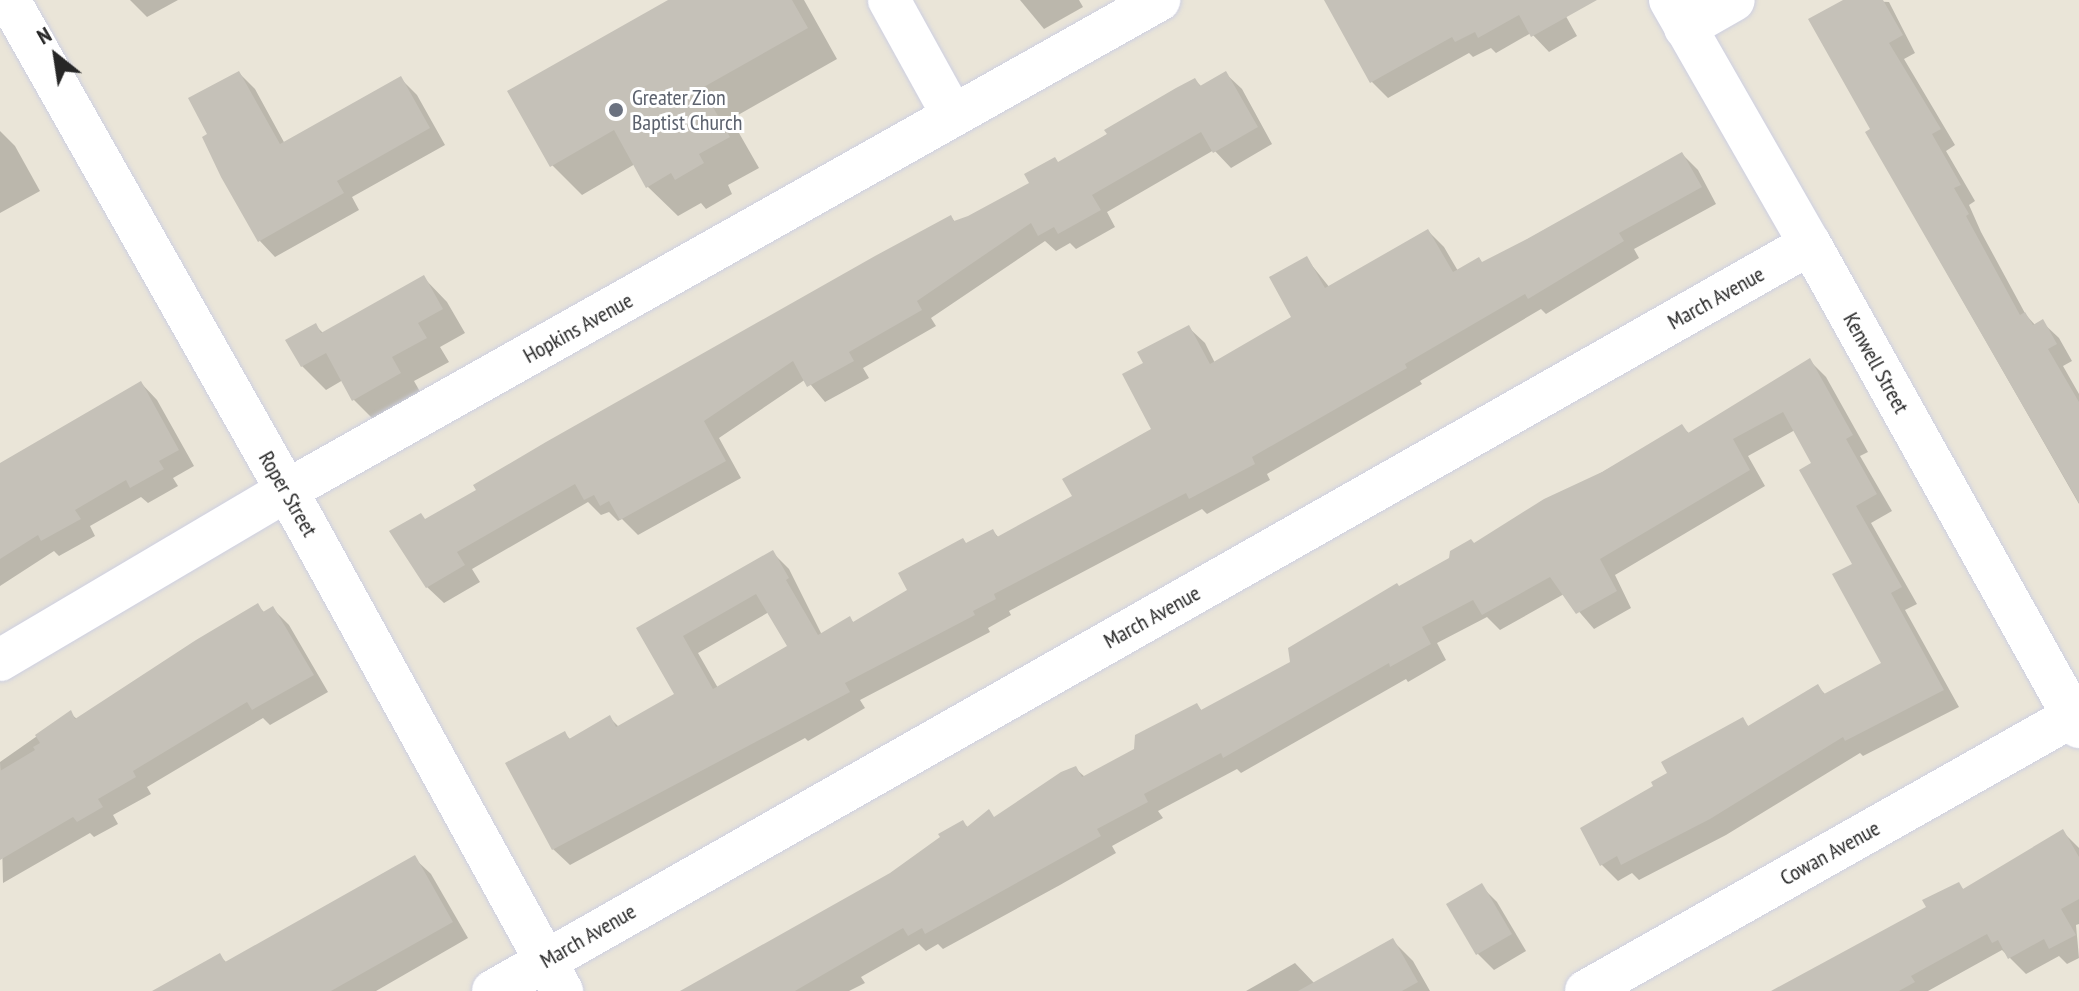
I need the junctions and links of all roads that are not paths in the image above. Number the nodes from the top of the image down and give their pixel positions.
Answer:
1 (889, 0) edge
2 (1159, 0) edge
3 (1734, 0) edge
4 (9, 14) edge
5 (1678, 14) edge
6 (953, 116) junction
7 (1810, 244) junction
8 (286, 491) junction
9 (0, 660) edge
10 (2076, 721) edge
11 (554, 976) edge
12 (493, 991) edge
13 (1586, 991) edge

1 - 6 street
2 - 6 street, Hopkins Avenue
3 - 5 street
4 - 8 street, Roper Street
5 - 7 street, Kenwell Street
6 - 8 street, Hopkins Avenue
7 - 10 street, Kenwell Street
7 - 11 street, March Avenue
8 - 9 street, Hopkins Avenue
8 - 11 street, Roper Street
10 - 13 street, Cowan Avenue
11 - 12 street, March Avenue

